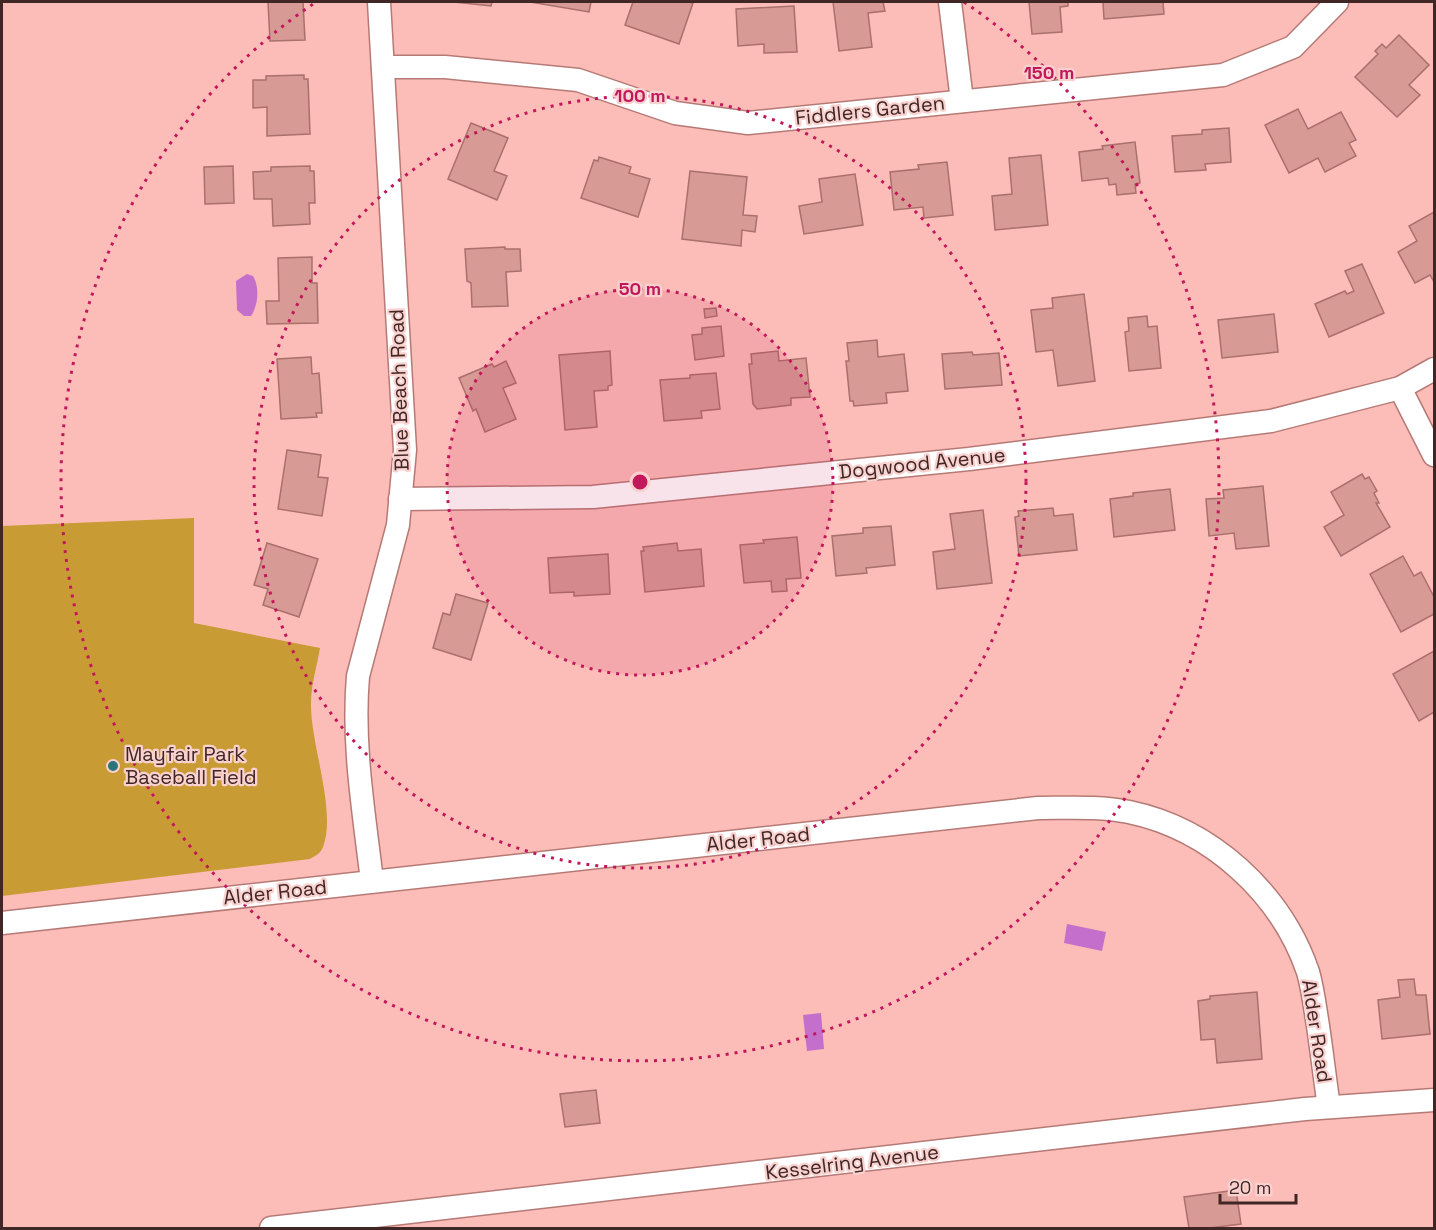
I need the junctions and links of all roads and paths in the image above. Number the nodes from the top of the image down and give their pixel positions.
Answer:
1 (379, 2) edge
2 (951, 2) edge
3 (1337, 2) edge
4 (383, 67) junction
5 (962, 101) junction
6 (1434, 369) edge
7 (1400, 388) junction
8 (1434, 454) edge
9 (400, 499) junction
10 (372, 881) junction
11 (2, 922) edge
12 (1434, 1100) edge
13 (1329, 1107) junction
14 (271, 1228) edge

1 - 4 street, Blue Beach Road
2 - 5 street
3 - 5 street, Fiddlers Garden
4 - 5 street, Fiddlers Garden
4 - 9 street, Blue Beach Road
6 - 7 street, Dogwood Avenue
7 - 8 street
7 - 9 street, Dogwood Avenue
9 - 10 street, Blue Beach Road
10 - 11 street, Alder Road
10 - 13 street, Alder Road
12 - 13 street, Kesselring Avenue
13 - 14 street, Kesselring Avenue

